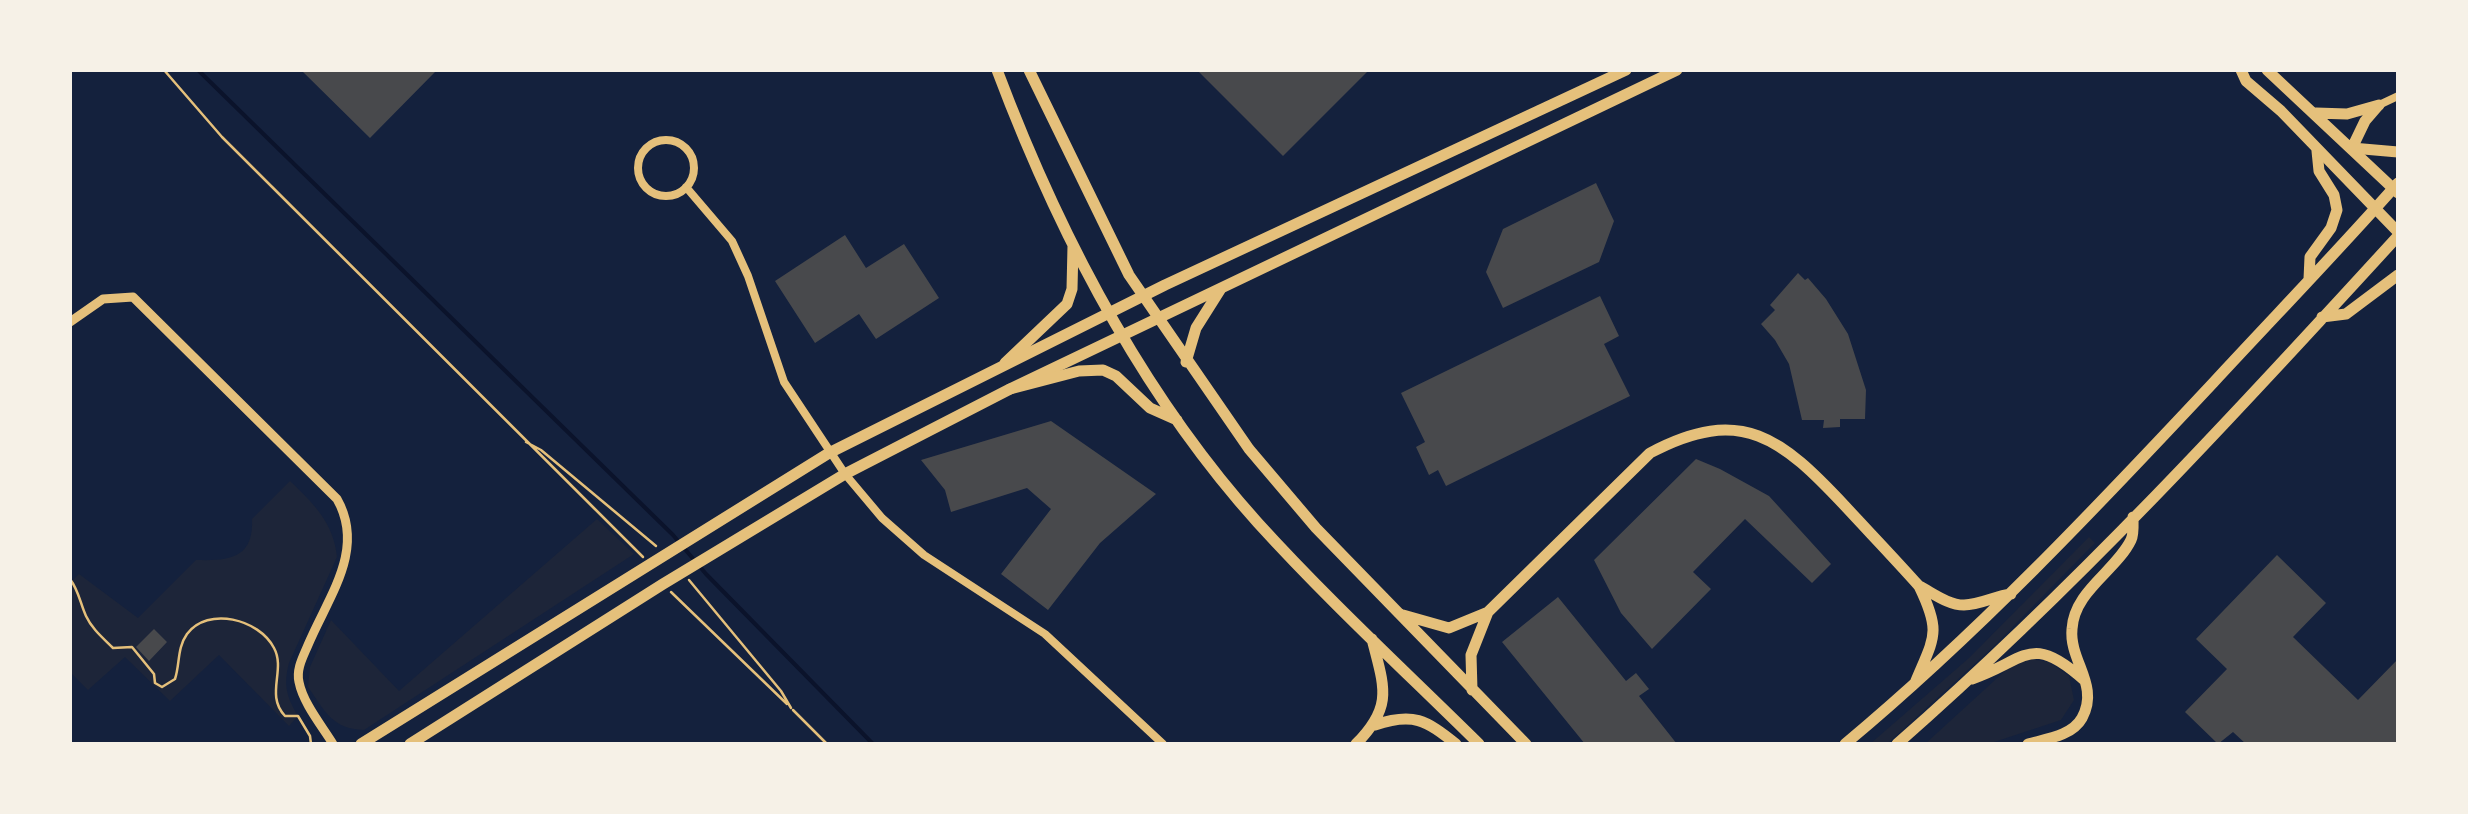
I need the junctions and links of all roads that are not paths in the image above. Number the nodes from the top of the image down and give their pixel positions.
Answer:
1 (997, 70) edge
2 (1029, 70) edge
3 (1626, 70) edge
4 (1677, 70) edge
5 (2242, 70) edge
6 (2267, 70) edge
7 (2398, 96) edge
8 (2379, 105) junction
9 (2316, 113) junction
10 (2352, 148) junction
11 (2317, 151) junction
12 (2398, 152) edge
13 (686, 187) junction
14 (2396, 188) edge
15 (2375, 208) junction
16 (2398, 234) edge
17 (1073, 246) junction
18 (2398, 275) edge
19 (2309, 280) junction
20 (1220, 290) junction
21 (1142, 296) junction
22 (1110, 311) junction
23 (2322, 317) junction
24 (1158, 318) junction
25 (70, 322) edge
26 (1124, 334) junction
27 (1005, 362) junction
28 (1186, 362) junction
29 (1010, 389) junction
30 (1179, 421) junction
31 (830, 452) junction
32 (845, 474) junction
33 (2134, 516) junction
34 (1919, 586) junction
35 (2011, 594) junction
36 (1488, 612) junction
37 (1401, 614) junction
38 (1371, 638) junction
39 (1968, 681) junction
40 (2087, 683) junction
41 (1913, 686) junction
42 (1472, 690) junction
43 (1375, 725) junction
44 (333, 744) edge
45 (360, 744) edge
46 (410, 744) edge
47 (1162, 744) edge
48 (1356, 744) edge
49 (1456, 744) edge
50 (1479, 744) edge
51 (1526, 744) edge
52 (1845, 744) edge
53 (1897, 744) edge
54 (2028, 744) edge

1 - 17 main road
2 - 21 main road
3 - 21 main road
4 - 20 main road
5 - 11 main road
6 - 9 main road
7 - 8 street
8 - 9 main road
8 - 10 main road
9 - 10 main road
10 - 12 main road
10 - 14 main road
11 - 15 main road
11 - 19 main road
13 - 13 street
13 - 31 street
14 - 15 main road
15 - 16 main road
15 - 19 main road
16 - 23 main road
17 - 22 main road
17 - 27 main road
18 - 23 main road
19 - 35 main road
20 - 24 main road
20 - 28 main road
21 - 22 main road
21 - 24 main road
22 - 26 main road
22 - 27 main road
23 - 33 main road
24 - 26 main road
24 - 28 main road
25 - 44 street
26 - 29 main road
26 - 30 main road
27 - 31 main road
28 - 37 main road
29 - 30 main road
29 - 32 main road
30 - 38 main road
31 - 32 street
31 - 45 main road
32 - 46 main road
32 - 47 street
33 - 39 main road
33 - 40 main road
34 - 35 main road
34 - 36 main road
34 - 41 main road
35 - 41 main road
36 - 37 main road
36 - 42 main road
37 - 42 main road
38 - 43 main road
38 - 50 main road
39 - 40 main road
39 - 53 main road
40 - 54 main road
41 - 52 main road
42 - 51 main road
43 - 48 main road
43 - 49 main road

